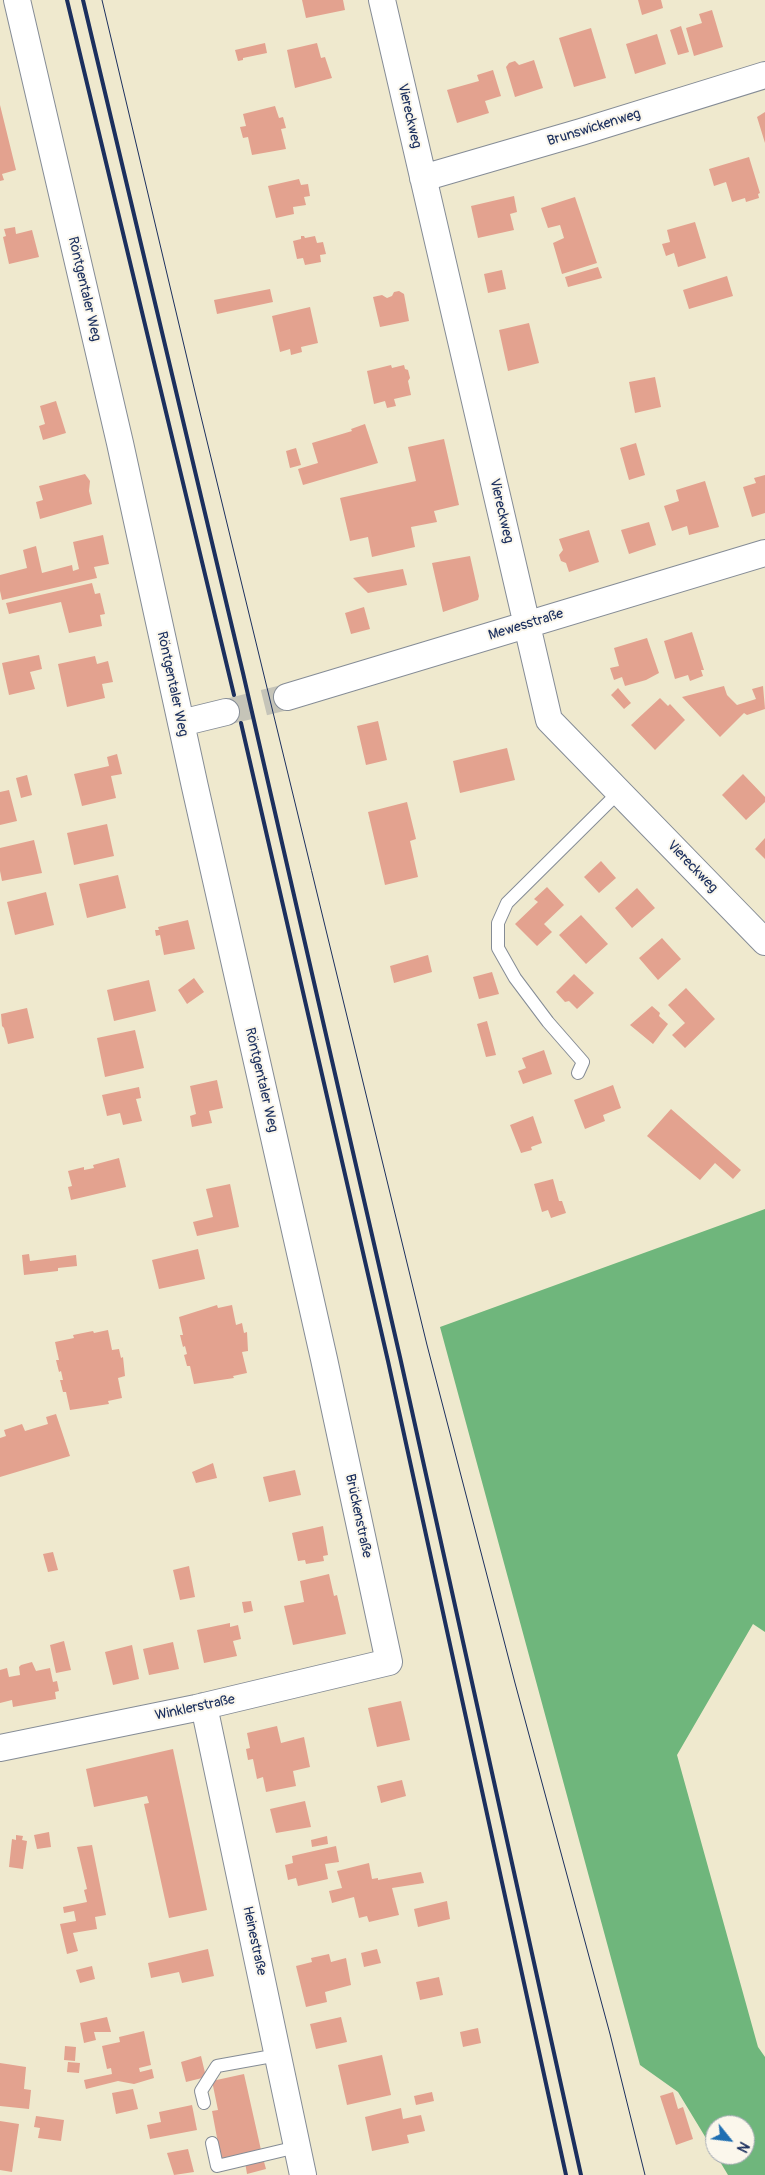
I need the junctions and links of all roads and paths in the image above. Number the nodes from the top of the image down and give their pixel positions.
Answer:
1 (16, 0) edge
2 (382, 0) edge
3 (765, 75) edge
4 (423, 178) junction
5 (765, 553) edge
6 (527, 624) junction
7 (286, 697) tunnel mouth
8 (226, 712) tunnel mouth
9 (181, 723) junction
10 (619, 792) junction
11 (765, 942) edge
12 (578, 1073) dead end
13 (326, 1369) joint
14 (389, 1662) joint
15 (204, 1706) junction
16 (0, 1748) edge
17 (278, 2055) junction
18 (204, 2103) dead end
19 (212, 2143) dead end
20 (297, 2147) junction
21 (303, 2175) edge

1 - 9 street, Röntgentaler Weg
2 - 4 street, Viereckweg
3 - 4 street, Brunswickenweg
4 - 6 street, Viereckweg
5 - 6 street, Mewesstraße
6 - 7 street, Mewesstraße
6 - 10 street, Viereckweg
8 - 9 street
9 - 13 street, Röntgentaler Weg
10 - 11 street, Viereckweg
10 - 12 lane
13 - 14 street, Brückenstraße
14 - 15 street, Winklerstraße
15 - 16 street, Winklerstraße
15 - 17 street, Heinestraße
17 - 18 lane
17 - 20 street, Heinestraße
19 - 20 lane
20 - 21 street, Heinestraße

